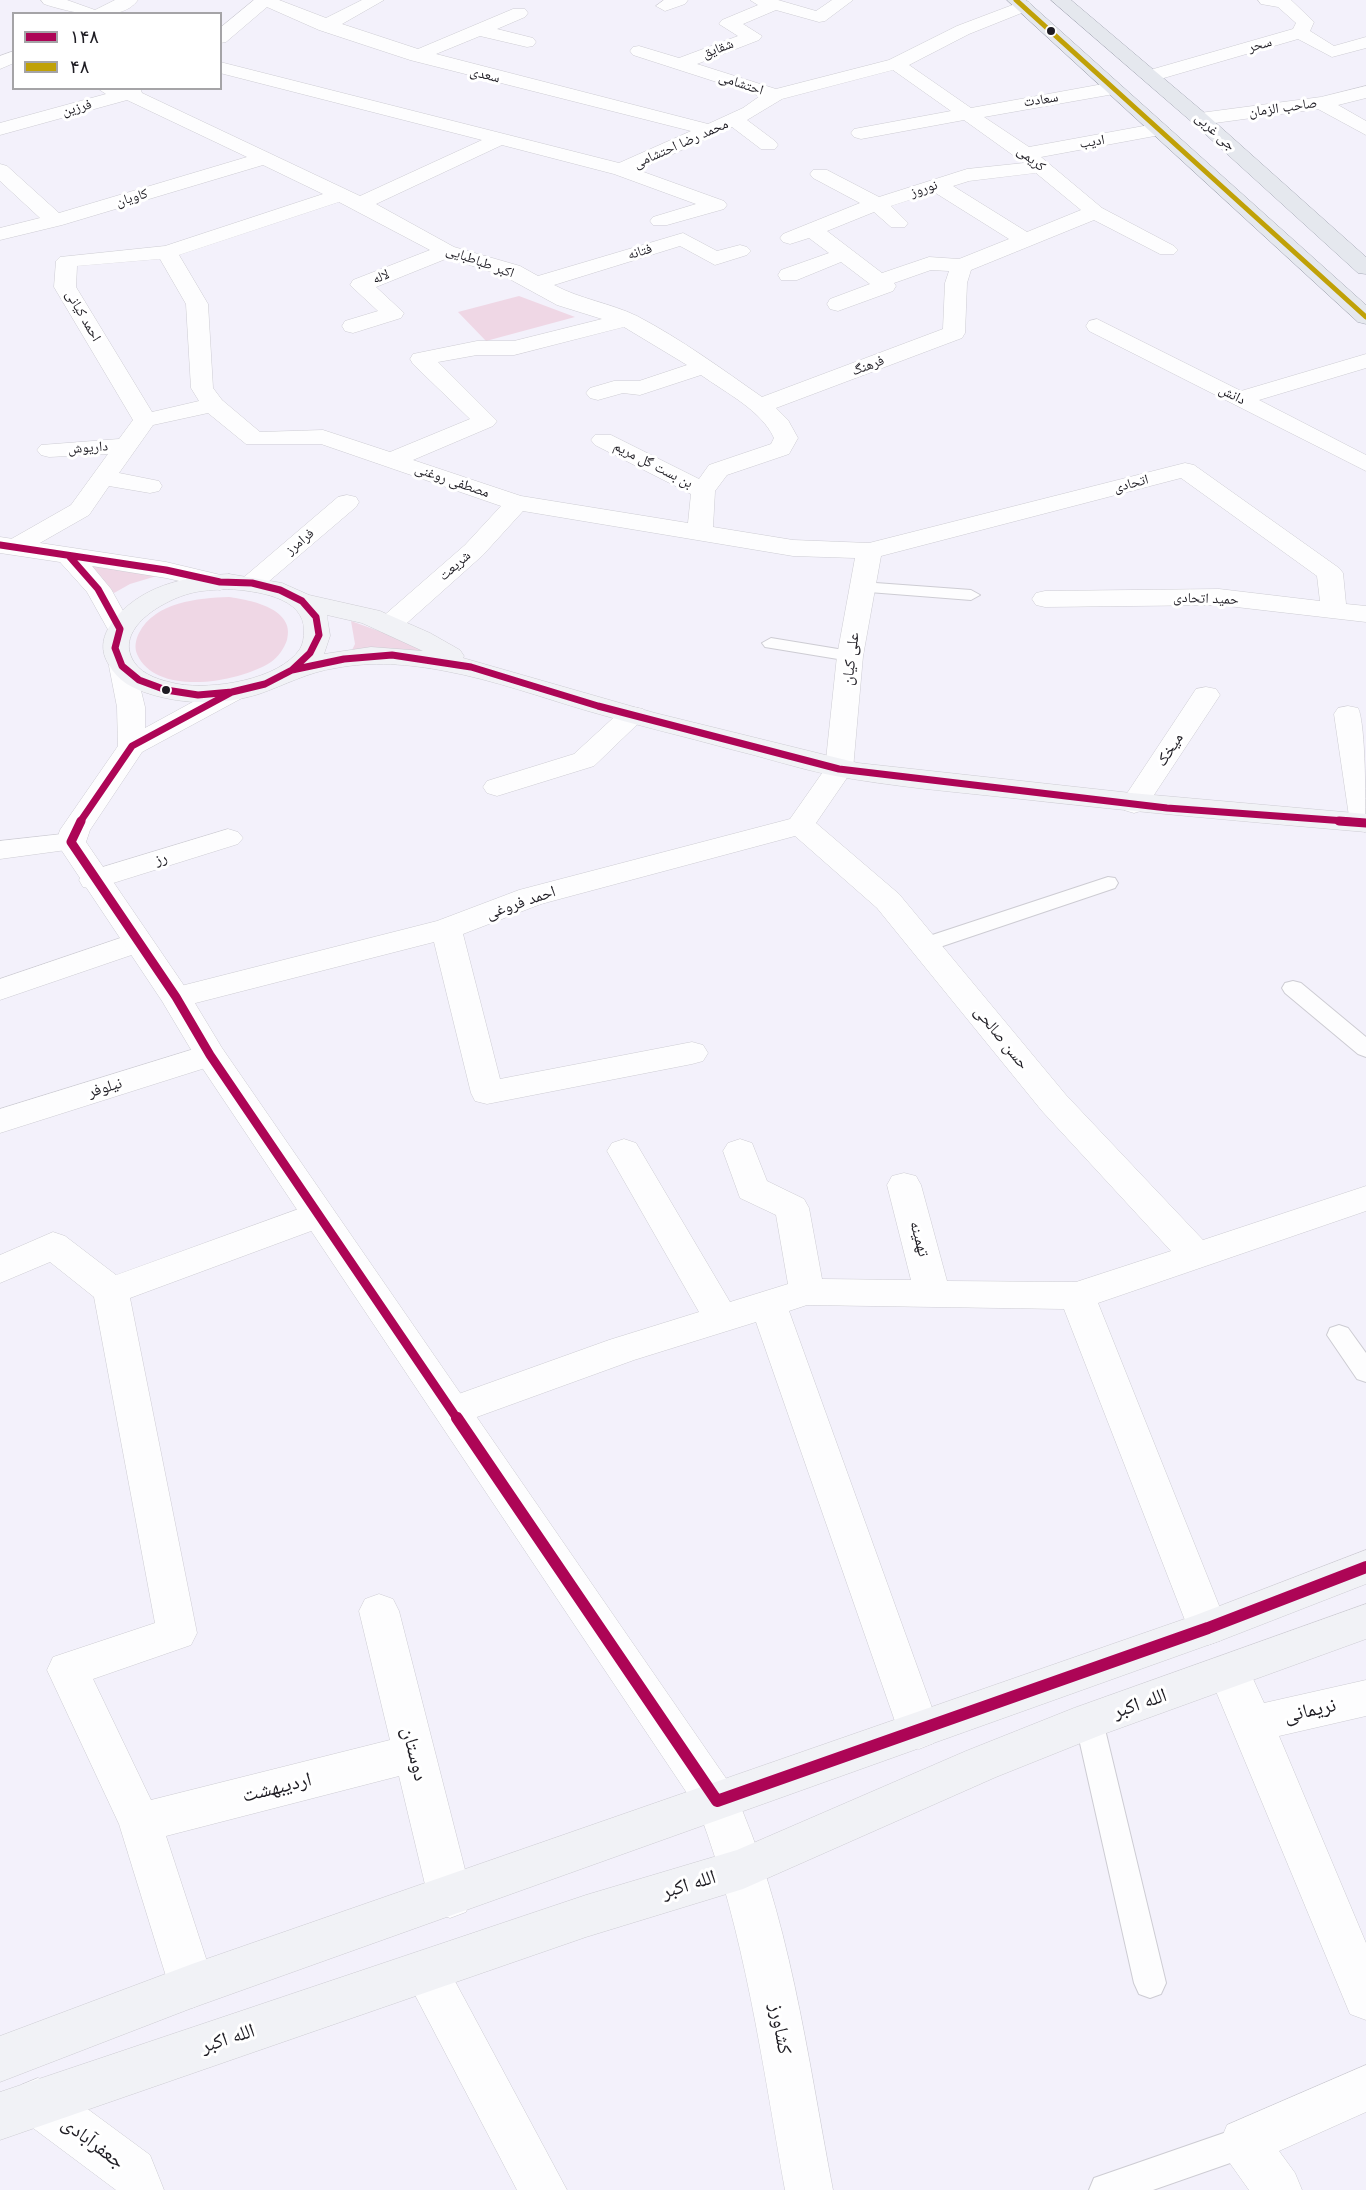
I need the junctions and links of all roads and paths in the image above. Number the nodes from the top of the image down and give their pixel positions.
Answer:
1 (50, 0) edge
2 (129, 0) edge
3 (266, 0) edge
4 (375, 0) edge
5 (844, 0) edge
6 (1060, 0) edge
7 (1267, 0) edge
8 (766, 2) edge
9 (1019, 3) edge
10 (1312, 3) dead end
11 (1290, 9) junction
12 (84, 12) edge
13 (104, 12) edge
14 (519, 13) dead end
15 (325, 26) junction
16 (480, 30) junction
17 (1300, 33) junction
18 (222, 36) edge
19 (527, 42) dead end
20 (1366, 42) edge
21 (639, 51) dead end
22 (1332, 52) junction
23 (416, 56) junction
24 (816, 63) dead end
25 (679, 64) junction
26 (896, 64) junction
27 (1357, 64) dead end
28 (222, 68) edge
29 (851, 75) junction
30 (1150, 76) junction
31 (1114, 88) junction
32 (135, 91) edge
33 (1366, 92) edge
34 (774, 95) junction
35 (1321, 103) junction
36 (968, 112) junction
37 (1200, 119) junction
38 (734, 120) junction
39 (892, 127) junction
40 (0, 129) edge
41 (1160, 129) junction
42 (1366, 129) edge
43 (711, 130) junction
44 (861, 133) dead end
45 (498, 140) junction
46 (908, 141) dead end
47 (768, 145) dead end
48 (1025, 154) junction
49 (263, 159) junction
50 (1041, 166) junction
51 (0, 170) edge
52 (621, 170) junction
53 (820, 174) dead end
54 (938, 185) junction
55 (350, 200) junction
56 (877, 204) junction
57 (1095, 212) junction
58 (55, 221) junction
59 (660, 221) dead end
60 (898, 223) dead end
61 (811, 229) junction
62 (0, 234) edge
63 (790, 238) dead end
64 (1023, 239) junction
65 (1167, 250) dead end
66 (447, 251) junction
67 (740, 251) dead end
68 (167, 252) junction
69 (844, 254) junction
70 (961, 266) junction
71 (1366, 268) edge
72 (789, 275) dead end
73 (535, 284) junction
74 (886, 287) junction
75 (838, 303) dead end
76 (1366, 317) edge
77 (627, 320) junction
78 (353, 326) dead end
79 (1097, 326) dead end
80 (1366, 361) edge
81 (704, 367) junction
82 (598, 393) dead end
83 (1239, 399) junction
84 (213, 405) junction
85 (760, 406) junction
86 (144, 420) junction
87 (603, 440) dead end
88 (127, 446) junction
89 (49, 450) dead end
90 (391, 460) junction
91 (1366, 464) edge
92 (104, 478) junction
93 (150, 486) dead end
94 (703, 491) junction
95 (347, 502) dead end
96 (517, 503) junction
97 (700, 533) junction
98 (8, 546) edge
99 (869, 551) junction
100 (69, 556) junction
101 (220, 582) junction
102 (252, 583) junction
103 (862, 587) junction
104 (971, 595) dead end
105 (1045, 599) dead end
106 (303, 601) junction
107 (1334, 610) junction
108 (1366, 614) edge
109 (389, 625) junction
110 (120, 629) junction
111 (771, 643) dead end
112 (850, 656) junction
113 (122, 666) junction
114 (471, 667) junction
115 (292, 670) junction
116 (232, 692) junction
117 (1206, 695) dead end
118 (1348, 714) dead end
119 (633, 715) junction
120 (132, 746) junction
121 (840, 769) junction
122 (497, 787) dead end
123 (1134, 804) junction
124 (1366, 823) edge
125 (800, 825) junction
126 (228, 838) dead end
127 (70, 842) junction
128 (0, 850) edge
129 (94, 880) junction
130 (1108, 883) dead end
131 (446, 929) junction
132 (138, 942) junction
133 (924, 945) junction
134 (1293, 988) dead end
135 (0, 990) edge
136 (176, 997) junction
137 (1366, 1049) edge
138 (692, 1053) dead end
139 (210, 1054) junction
140 (0, 1121) edge
141 (624, 1151) dead end
142 (740, 1151) dead end
143 (904, 1185) dead end
144 (1366, 1197) edge
145 (318, 1215) junction
146 (1197, 1256) junction
147 (0, 1270) edge
148 (111, 1291) junction
149 (807, 1292) junction
150 (933, 1294) junction
151 (1077, 1296) junction
152 (768, 1304) junction
153 (721, 1319) junction
154 (1339, 1335) dead end
155 (1366, 1372) edge
156 (452, 1412) junction
157 (1366, 1567) edge
158 (379, 1611) dead end
159 (1366, 1621) edge
160 (1208, 1628) junction
161 (1229, 1672) junction
162 (1366, 1698) edge
163 (1089, 1721) junction
164 (1253, 1724) junction
165 (919, 1730) junction
166 (414, 1753) junction
167 (717, 1801) junction
168 (140, 1823) junction
169 (743, 1869) junction
170 (450, 1897) junction
171 (426, 1972) junction
172 (1150, 1983) dead end
173 (192, 1986) junction
174 (1366, 1998) edge
175 (0, 2059) edge
176 (1366, 2088) edge
177 (19, 2109) edge
178 (1244, 2142) junction
179 (140, 2190) edge
180 (543, 2190) edge
181 (809, 2190) edge
182 (1106, 2190) edge
183 (1278, 2190) edge

1 - 12 street
2 - 13 street
3 - 15 street, سعدی
3 - 18 street
4 - 15 street
5 - 8 street, شقایق
6 - 30 main road, جی غربی
7 - 11 street
8 - 25 street, شقایق
9 - 26 street, محمد رضا احتشامی
9 - 31 main road
10 - 11 street
11 - 17 street
14 - 16 street
15 - 23 street, سعدی
16 - 19 street
16 - 23 street
17 - 22 street
17 - 30 street, سحر
20 - 22 street
21 - 25 street, احتشامی
22 - 27 street
23 - 43 street, سعدی
24 - 29 street
25 - 34 street, احتشامی
26 - 29 street, محمد رضا احتشامی
26 - 36 street, کریمی
28 - 45 street, محمد رضا احتشامی
29 - 34 street, محمد رضا احتشامی
30 - 37 main road, جی غربی
31 - 36 street, سعادت
31 - 41 main road
32 - 40 street, فرزین
32 - 49 street, اکبر طباطبایی
33 - 35 street, صاحب الزمان
34 - 38 street, محمد رضا احتشامی
35 - 37 street, صاحب الزمان
35 - 42 street
36 - 39 street, سعادت
36 - 48 street, کریمی
37 - 71 main road, جی غربی
38 - 43 street, محمد رضا احتشامی
38 - 47 street
39 - 44 street, سعادت
39 - 46 street
41 - 48 street, ادیب
41 - 76 main road
43 - 52 street, محمد رضا احتشامی
45 - 52 street, محمد رضا احتشامی
45 - 55 street, احمد کیانی
48 - 50 street, کریمی
49 - 55 street, اکبر طباطبایی
49 - 58 street, کاویان
50 - 54 street, نوروز
50 - 57 street, کریمی
51 - 58 street
52 - 59 street
53 - 56 street
54 - 56 street, نوروز
54 - 64 street
55 - 66 street, اکبر طباطبایی
55 - 68 street, احمد کیانی
56 - 60 street
56 - 61 street, نوروز
57 - 64 street
57 - 65 street, کریمی
58 - 62 street, کاویان
61 - 63 street, نوروز
61 - 69 street
64 - 70 street
66 - 73 street, اکبر طباطبایی
66 - 78 street, لاله
67 - 73 street, فتانه
68 - 84 street, مصطفی روغنی
68 - 86 street, احمد کیانی
69 - 72 street
69 - 74 street
70 - 74 street
70 - 85 street, فرهنگ
73 - 77 street, اکبر طباطبایی
74 - 75 street
77 - 81 street, اکبر طباطبایی
77 - 90 street
79 - 83 street, دانش
80 - 83 street
81 - 82 street
81 - 85 street, اکبر طباطبایی
83 - 91 street, دانش
84 - 86 street
84 - 90 street, مصطفی روغنی
85 - 94 street
86 - 88 street
87 - 94 street, بن بست گل مریم
88 - 89 street, داریوش
88 - 92 street
90 - 96 street, مصطفی روغنی
92 - 93 street
92 - 98 street
94 - 97 street
95 - 102 street, فرامرز
96 - 97 street, مصطفی روغنی
96 - 109 street, شریعت
97 - 99 street, مصطفی روغنی
98 - 100 street
99 - 103 street, علی کیان
99 - 107 street, اتحادی
100 - 101 street
100 - 110 street
101 - 102 main road
101 - 110 main road
102 - 106 main road
103 - 104 lane
103 - 112 street, علی کیان
105 - 107 street, حمید اتحادی
106 - 109 main road
106 - 115 main road
107 - 108 street, حمید اتحادی
109 - 114 main road
110 - 113 main road
111 - 112 lane
112 - 121 street, علی کیان
113 - 116 main road
113 - 120 street
114 - 115 main road
114 - 119 main road
115 - 116 main road
116 - 120 street
117 - 123 street, میخک
118 - 124 street
119 - 121 main road
119 - 122 street
120 - 127 street
121 - 123 main road
121 - 125 street
123 - 124 main road
125 - 131 street, احمد فروغی
125 - 133 street, حسن صالحی
126 - 129 street, رز
127 - 128 street
127 - 129 street, کشاورز
129 - 132 street, کشاورز
130 - 133 lane
131 - 136 street, احمد فروغی
131 - 138 street
132 - 135 street
132 - 136 street, کشاورز
133 - 146 street, حسن صالحی
134 - 137 lane
136 - 139 street, کشاورز
139 - 140 street, نیلوفر
139 - 145 street, کشاورز
141 - 153 street
142 - 149 street
143 - 150 street, تهمینه
144 - 146 street
145 - 148 street
145 - 156 street, کشاورز
146 - 151 street
147 - 148 street
148 - 168 street
149 - 150 street
149 - 152 street
150 - 151 street
151 - 160 street
152 - 153 street
152 - 165 street
153 - 156 street
154 - 155 lane
156 - 167 street, کشاورز
157 - 160 main road
158 - 166 street, دوستان
159 - 161 main road, الله اکبر
160 - 165 main road
161 - 163 main road, الله اکبر
161 - 164 street
162 - 164 street, نریمانی
163 - 169 main road, الله اکبر
163 - 172 lane
164 - 174 street
165 - 167 main road
166 - 168 street, اردیبهشت
166 - 170 street, دوستان
167 - 169 street, کشاورز
167 - 170 main road
168 - 173 street
169 - 171 main road, الله اکبر
169 - 181 street, کشاورز
170 - 173 main road
171 - 177 main road, الله اکبر
171 - 180 street
173 - 175 main road
176 - 178 street
177 - 179 street, جعفرآبادی
178 - 182 lane
178 - 183 street

